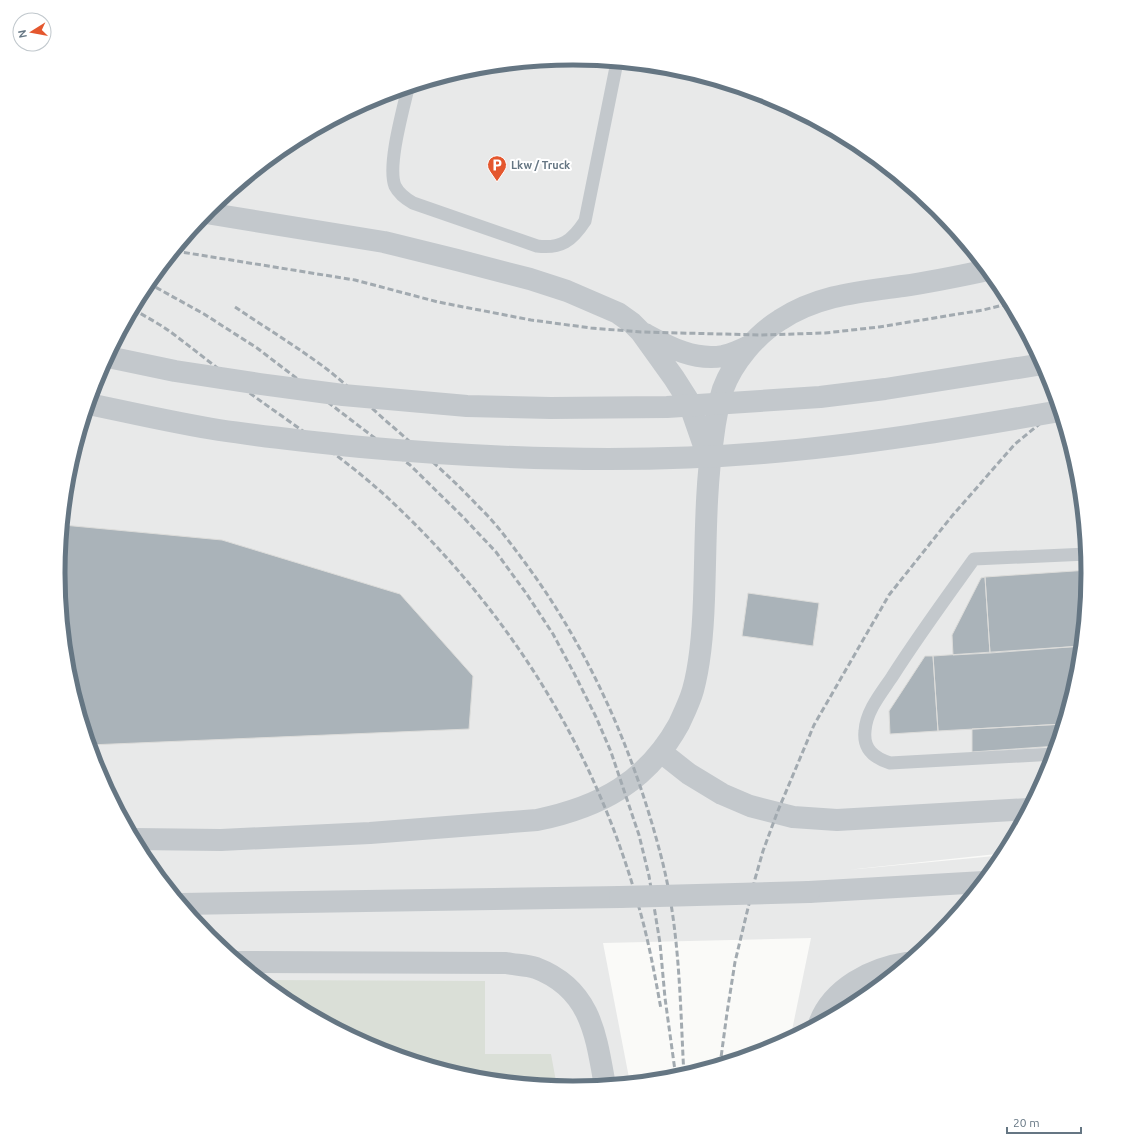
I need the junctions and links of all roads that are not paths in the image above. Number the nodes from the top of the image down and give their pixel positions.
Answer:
1 (616, 67) edge
2 (407, 93) edge
3 (214, 214) edge
4 (982, 271) edge
5 (641, 332) junction
6 (749, 346) junction
7 (113, 357) edge
8 (1037, 365) edge
9 (94, 405) edge
10 (1056, 412) edge
11 (708, 467) junction
12 (1081, 554) edge
13 (661, 752) junction
14 (1048, 754) edge
15 (1024, 809) edge
16 (140, 839) edge
17 (977, 882) edge
18 (187, 904) edge
19 (245, 962) edge
20 (899, 964) edge
21 (824, 1016) edge
22 (604, 1081) edge

1 - 2 lane
3 - 5 street
4 - 6 street
5 - 6 street
5 - 11 street
6 - 11 street
7 - 8 street, bridge
9 - 10 street, bridge
11 - 13 street
12 - 14 lane
13 - 15 street
13 - 16 street
17 - 18 street, bridge
19 - 22 street
20 - 21 street

